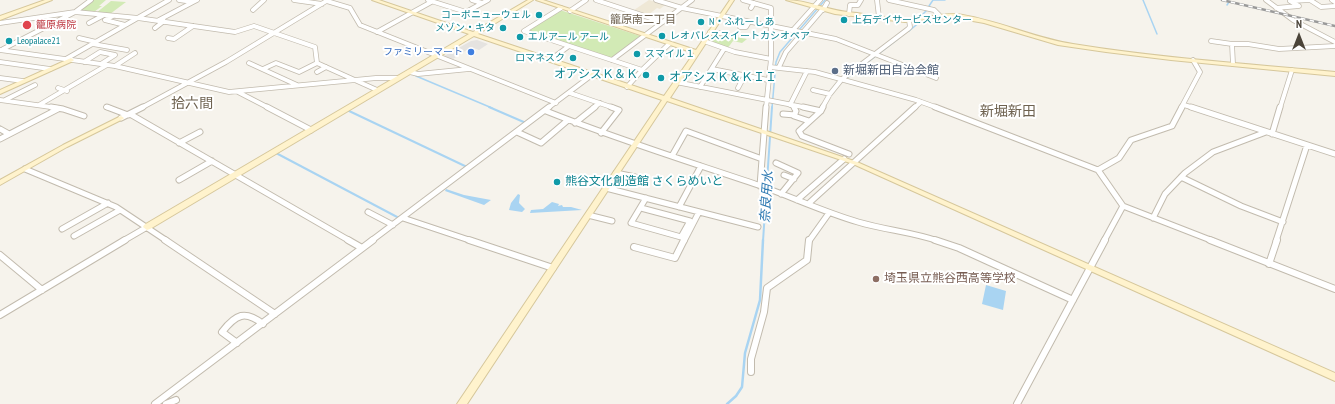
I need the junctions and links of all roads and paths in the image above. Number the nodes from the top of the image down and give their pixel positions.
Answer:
1 (50, 0) edge
2 (91, 0) edge
3 (169, 0) edge
4 (179, 0) edge
5 (264, 0) edge
6 (294, 0) edge
7 (327, 0) edge
8 (374, 0) edge
9 (472, 0) edge
10 (488, 0) edge
11 (531, 0) edge
12 (538, 0) edge
13 (586, 0) edge
14 (596, 0) edge
15 (656, 0) edge
16 (692, 0) edge
17 (732, 0) edge
18 (744, 0) edge
19 (788, 0) edge
20 (820, 0) edge
21 (861, 0) edge
22 (877, 0) edge
23 (889, 0) edge
24 (1266, 0) edge
25 (1332, 0) edge
26 (195, 1) edge
27 (430, 1) edge
28 (1335, 2) edge
29 (482, 3) junction
30 (754, 3) junction
31 (827, 3) dead end
32 (322, 4) junction
33 (1335, 6) edge
34 (814, 7) junction
35 (561, 8) junction
36 (682, 8) junction
37 (751, 8) dead end
38 (1276, 8) junction
39 (253, 10) dead end
40 (823, 10) junction
41 (570, 11) junction
42 (75, 12) junction
43 (412, 13) junction
44 (849, 14) junction
45 (105, 15) junction
46 (114, 15) junction
47 (939, 15) junction
48 (720, 16) junction
49 (0, 18) edge
50 (138, 18) junction
51 (879, 18) junction
52 (159, 20) junction
53 (909, 20) junction
54 (164, 21) junction
55 (664, 22) junction
56 (749, 22) junction
57 (0, 23) edge
58 (89, 23) dead end
59 (125, 25) junction
60 (193, 26) junction
61 (770, 26) junction
62 (740, 27) dead end
63 (155, 28) dead end
64 (793, 30) junction
65 (275, 32) junction
66 (377, 32) junction
67 (710, 32) junction
68 (801, 32) junction
69 (474, 34) junction
70 (727, 34) dead end
71 (645, 36) junction
72 (79, 38) dead end
73 (168, 38) dead end
74 (704, 41) junction
75 (1211, 41) dead end
76 (1335, 42) edge
77 (94, 43) junction
78 (669, 44) junction
79 (1232, 44) junction
80 (569, 46) junction
81 (1335, 46) edge
82 (724, 49) junction
83 (1, 50) edge
84 (127, 50) dead end
85 (753, 50) dead end
86 (648, 52) dead end
87 (697, 52) junction
88 (136, 53) dead end
89 (874, 54) junction
90 (658, 55) junction
91 (750, 55) junction
92 (437, 56) junction
93 (68, 59) junction
94 (771, 59) junction
95 (550, 60) junction
96 (612, 60) junction
97 (1192, 60) junction
98 (0, 62) edge
99 (84, 62) junction
100 (249, 63) dead end
101 (317, 63) junction
102 (101, 64) junction
103 (1233, 64) junction
104 (107, 65) junction
105 (115, 66) junction
106 (326, 67) junction
107 (770, 67) junction
108 (779, 67) junction
109 (50, 69) junction
110 (263, 69) junction
111 (470, 69) junction
112 (712, 69) junction
113 (642, 70) junction
114 (1292, 70) junction
115 (807, 71) junction
116 (316, 72) dead end
117 (410, 72) junction
118 (592, 74) junction
119 (1335, 74) edge
120 (745, 75) junction
121 (0, 78) edge
122 (398, 78) junction
123 (936, 78) dead end
124 (842, 79) junction
125 (354, 80) junction
126 (768, 80) junction
127 (23, 81) junction
128 (190, 82) junction
129 (676, 82) junction
130 (35, 85) dead end
131 (298, 85) junction
132 (627, 86) junction
133 (700, 87) junction
134 (58, 88) dead end
135 (738, 88) dead end
136 (377, 90) junction
137 (813, 90) dead end
138 (68, 91) junction
139 (0, 92) edge
140 (237, 92) junction
141 (570, 92) junction
142 (830, 94) junction
143 (2, 100) edge
144 (665, 100) junction
145 (766, 101) junction
146 (922, 102) junction
147 (556, 103) junction
148 (600, 103) junction
149 (39, 105) junction
150 (1184, 105) junction
151 (792, 106) junction
152 (106, 107) dead end
153 (59, 108) junction
154 (546, 110) junction
155 (820, 111) junction
156 (129, 114) junction
157 (783, 114) dead end
158 (795, 115) junction
159 (84, 116) dead end
160 (121, 118) joint
161 (568, 120) junction
162 (809, 120) junction
163 (575, 123) junction
164 (0, 129) edge
165 (311, 130) junction
166 (200, 132) dead end
167 (517, 132) junction
168 (1266, 132) junction
169 (601, 133) junction
170 (763, 133) junction
171 (9, 134) junction
172 (1272, 134) junction
173 (0, 139) edge
174 (179, 143) junction
175 (635, 145) junction
176 (1307, 145) junction
177 (1335, 154) edge
178 (672, 156) junction
179 (847, 157) junction
180 (762, 158) junction
181 (212, 161) junction
182 (776, 163) dead end
183 (855, 163) junction
184 (701, 166) junction
185 (25, 169) junction
186 (1098, 170) junction
187 (616, 173) junction
188 (235, 175) junction
189 (784, 175) dead end
190 (635, 177) dead end
191 (1181, 177) junction
192 (794, 179) junction
193 (179, 180) dead end
194 (0, 183) edge
195 (760, 186) junction
196 (606, 188) junction
197 (781, 194) junction
198 (646, 198) junction
199 (797, 200) junction
200 (108, 203) junction
201 (808, 204) junction
202 (679, 206) junction
203 (1123, 206) junction
204 (641, 208) junction
205 (120, 210) junction
206 (368, 212) dead end
207 (699, 212) junction
208 (829, 213) junction
209 (588, 216) junction
210 (403, 218) junction
211 (1153, 218) junction
212 (612, 222) dead end
213 (1283, 222) junction
214 (393, 225) junction
215 (758, 227) dead end
216 (147, 228) junction
217 (62, 229) dead end
218 (74, 236) dead end
219 (634, 247) dead end
220 (362, 248) junction
221 (0, 255) edge
222 (1270, 264) junction
223 (553, 268) junction
224 (1090, 268) junction
225 (1335, 289) edge
226 (42, 290) junction
227 (1073, 300) junction
228 (275, 314) junction
229 (0, 315) edge
230 (263, 324) junction
231 (237, 344) junction
232 (751, 372) dead end
233 (1335, 377) edge
234 (176, 400) dead end
235 (155, 404) edge
236 (166, 404) edge
237 (462, 404) edge
238 (1017, 404) edge

1 - 49 street
2 - 42 street
3 - 50 street
4 - 26 street
5 - 39 street
6 - 32 street
7 - 32 street
7 - 66 street
8 - 43 street
9 - 29 street
10 - 29 street
11 - 69 street
12 - 35 street
13 - 41 street
14 - 55 street
15 - 36 street
16 - 36 street
17 - 48 street
18 - 30 street
19 - 34 street
20 - 34 street
21 - 44 street
22 - 51 street
23 - 47 street
24 - 38 street
25 - 28 street
26 - 52 street
27 - 29 street
27 - 43 street
30 - 37 street
30 - 61 street
31 - 40 street
32 - 65 street
33 - 38 street
34 - 40 street
34 - 64 street
35 - 41 street
35 - 80 street
36 - 48 street
36 - 55 street
38 - 76 street
40 - 44 street
40 - 68 street
41 - 71 street
42 - 45 street
42 - 57 street
42 - 83 street
43 - 66 street
43 - 69 street
44 - 51 street
45 - 46 street
45 - 58 street
46 - 50 street
46 - 59 street
47 - 53 street
47 - 97 street
48 - 56 street
48 - 67 street
50 - 52 street
50 - 59 street
51 - 53 street
52 - 54 street
53 - 89 street
54 - 60 street
54 - 63 street
55 - 71 street
56 - 61 street
56 - 62 street
59 - 77 street
60 - 65 street
60 - 73 street
61 - 64 street
61 - 94 street
64 - 68 street
65 - 101 street
65 - 128 street
66 - 92 street
67 - 70 street
67 - 74 street
68 - 89 street
68 - 108 street
69 - 92 street
69 - 95 street
71 - 78 street
71 - 96 street
72 - 77 street
74 - 82 street
74 - 87 street
75 - 79 street
77 - 84 street
77 - 93 street
78 - 87 street
78 - 90 street
79 - 81 street
79 - 103 street
80 - 95 street
80 - 96 street
82 - 91 street
82 - 112 street
83 - 93 street
85 - 91 street
86 - 90 street
87 - 129 street
88 - 105 street
89 - 123 street
89 - 124 street
90 - 113 street
91 - 94 street
92 - 111 street
92 - 117 street
93 - 99 street
93 - 109 street
94 - 107 street
95 - 118 street
96 - 113 street
97 - 103 street
97 - 150 street
98 - 109 street
99 - 102 street
99 - 102 street
100 - 110 street
101 - 106 street
101 - 110 street
102 - 104 street
103 - 114 street
104 - 105 street
104 - 138 street
105 - 128 street
106 - 116 street
106 - 125 street
107 - 108 street
107 - 126 street
108 - 115 street
109 - 127 street
110 - 131 street
111 - 117 street
111 - 147 street
112 - 120 street
112 - 133 street
113 - 132 street
114 - 119 street
114 - 172 street
115 - 124 street
115 - 151 street
117 - 122 street
118 - 132 street
118 - 141 street
120 - 126 street
120 - 135 street
121 - 127 street
122 - 125 street
122 - 136 street
124 - 142 street
124 - 146 street
125 - 131 street
125 - 136 street
126 - 145 street
127 - 139 street
128 - 140 street
128 - 156 street
129 - 133 street
129 - 144 street
130 - 143 street
131 - 140 street
132 - 144 street
133 - 145 street
134 - 138 street
136 - 165 street
137 - 142 street
138 - 149 street
140 - 165 street
141 - 147 street
141 - 148 street
142 - 155 street
143 - 149 street
144 - 170 street
144 - 175 street
145 - 151 street
145 - 170 street
146 - 183 street
146 - 186 street
147 - 154 street
148 - 163 street
148 - 169 street
149 - 153 street
150 - 168 street
150 - 186 street
151 - 155 street
151 - 158 street
152 - 156 street
153 - 159 street
153 - 171 street
154 - 161 street
154 - 167 street
155 - 162 street
156 - 160 street
156 - 174 street
157 - 158 street
158 - 162 street
160 - 185 street
161 - 163 street
161 - 167 street
162 - 179 street
163 - 169 street
164 - 171 street
165 - 188 street
166 - 174 street
167 - 210 street
168 - 172 street
168 - 191 street
169 - 175 street
170 - 179 street
170 - 180 street
171 - 173 street
172 - 176 street
174 - 181 street
175 - 178 street
175 - 187 street
176 - 177 street
176 - 213 street
178 - 180 street
178 - 184 street
179 - 183 street
179 - 199 street
180 - 195 street
181 - 188 street
181 - 193 street
182 - 192 street
183 - 201 street
183 - 224 street
184 - 195 street
184 - 202 street
185 - 194 street
185 - 200 street
186 - 203 street
187 - 190 street
187 - 196 street
188 - 216 street
188 - 220 street
189 - 192 street
191 - 211 street
191 - 213 street
192 - 197 street
195 - 197 street
196 - 198 street
196 - 209 street
197 - 199 street
198 - 202 street
198 - 204 street
199 - 201 street
200 - 205 street
200 - 217 street
201 - 208 street
202 - 207 street
203 - 211 street
203 - 224 street
204 - 204 street
205 - 216 street
205 - 218 street
206 - 214 street
207 - 215 street
207 - 219 street
208 - 227 street
208 - 232 street
209 - 212 street
209 - 223 street
210 - 214 street
210 - 223 street
211 - 222 street
213 - 222 street
214 - 220 street
216 - 226 street
216 - 228 street
220 - 228 street
221 - 226 street
222 - 225 street
223 - 237 street
224 - 227 street
224 - 233 street
226 - 229 street
227 - 238 street
228 - 230 street
230 - 231 street
230 - 231 street
231 - 235 street
234 - 236 street

